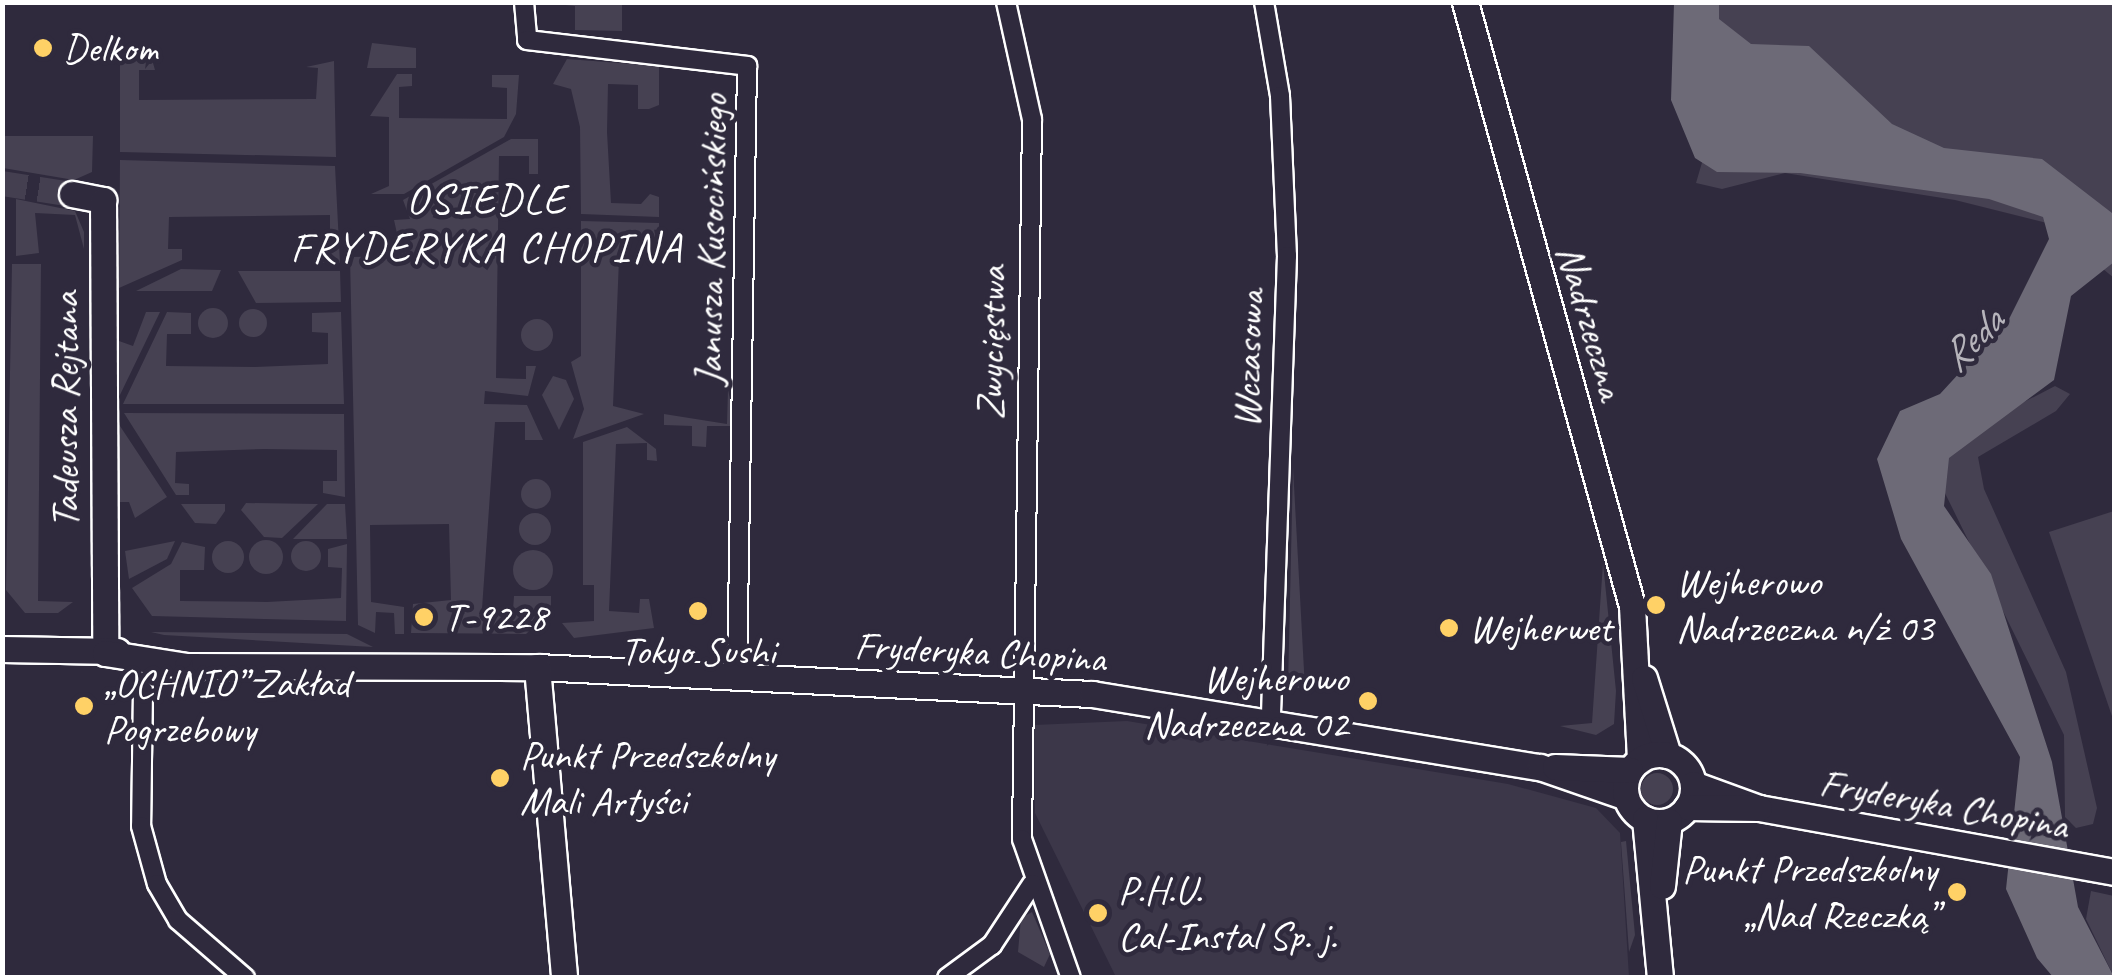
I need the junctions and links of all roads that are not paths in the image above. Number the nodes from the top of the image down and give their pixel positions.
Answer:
1 (524, 2) edge
2 (1006, 2) edge
3 (1264, 2) edge
4 (1465, 2) edge
5 (72, 194) tunnel mouth
6 (2, 649) edge
7 (105, 653) junction
8 (1639, 664) junction
9 (537, 666) junction
10 (737, 676) junction
11 (143, 690) dead end
12 (1018, 690) junction
13 (1271, 720) junction
14 (1668, 755) junction
15 (1635, 765) junction
16 (1540, 767) junction
17 (1626, 798) junction
18 (1674, 808) junction
19 (2103, 870) edge
20 (1032, 884) junction
21 (245, 978) edge
22 (564, 978) edge
23 (947, 978) edge
24 (1071, 978) edge
25 (1660, 978) edge

1 - 10 street, Janusza Kusocińskiego
2 - 12 street, Zwycięstwa
3 - 13 street, Wczasowa
4 - 8 street, Nadrzeczna
5 - 7 street, Tadeusza Rejtana
6 - 7 street, Fryderyka Chopina
7 - 9 street, Fryderyka Chopina
8 - 14 street, Nadrzeczna
8 - 15 street, Nadrzeczna
9 - 10 street, Fryderyka Chopina
9 - 22 street
10 - 12 street, Fryderyka Chopina
11 - 21 street
12 - 13 street, Fryderyka Chopina
12 - 20 street, Zwycięstwa
13 - 16 street, Fryderyka Chopina
14 - 15 street, Fryderyka Chopina
14 - 18 street
15 - 16 street, Fryderyka Chopina
15 - 17 street, Nadrzeczna
16 - 17 street, Fryderyka Chopina
17 - 18 street
18 - 19 street, Fryderyka Chopina
18 - 25 street
20 - 23 street
20 - 24 street, Zwycięstwa

